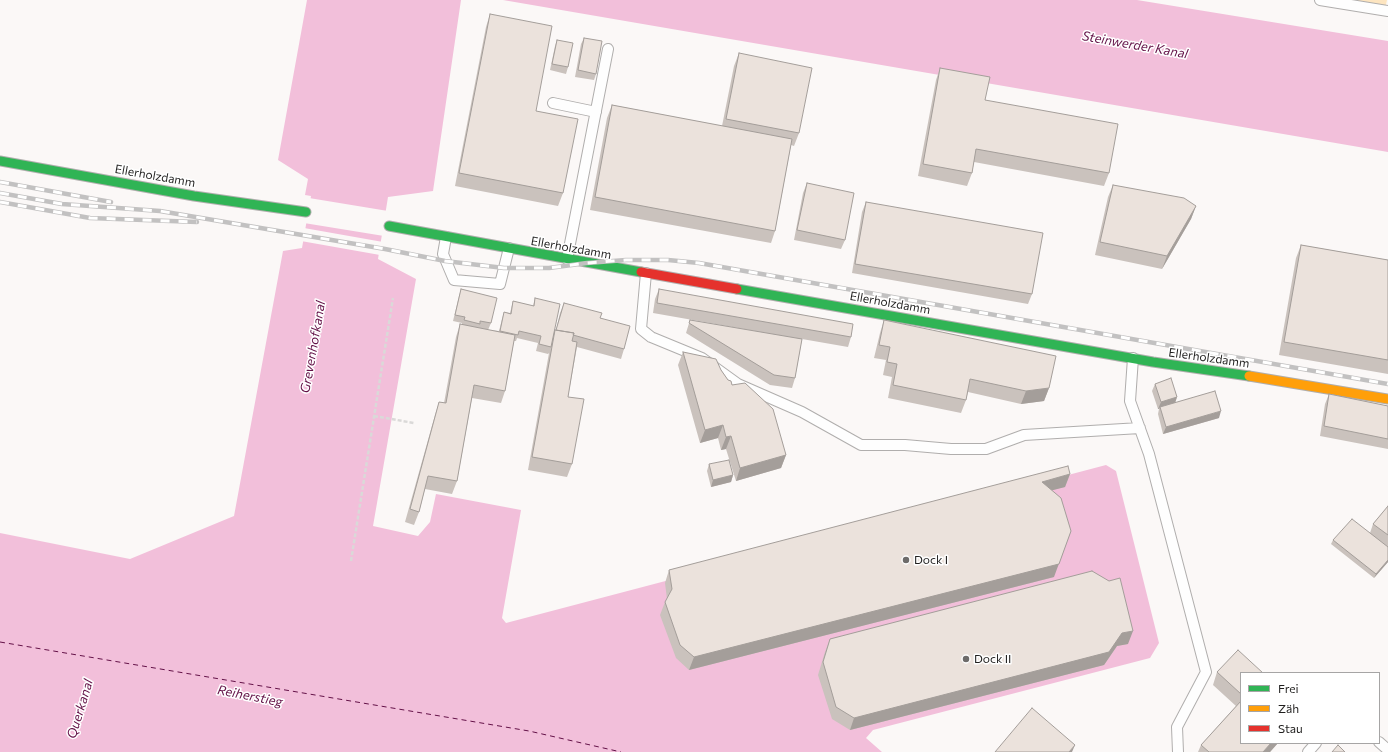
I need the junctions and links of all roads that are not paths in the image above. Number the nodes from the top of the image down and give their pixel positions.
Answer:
1 (1320, 0) edge
2 (1388, 11) edge
3 (608, 49) dead end
4 (553, 103) dead end
5 (596, 112) junction
6 (0, 161) edge
7 (306, 212) dead end
8 (389, 226) dead end
9 (446, 237) junction
10 (510, 248) junction
11 (567, 259) junction
12 (646, 273) junction
13 (1133, 358) junction
14 (1388, 400) edge
15 (1140, 428) junction
16 (1380, 743) edge
17 (1315, 744) edge
18 (1388, 750) edge
19 (1178, 752) edge
20 (1308, 752) edge

1 - 2 lane
3 - 5 lane
4 - 5 lane
5 - 11 lane
6 - 7 street, Ellerholzdamm
8 - 9 street, Ellerholzdamm
9 - 10 street, Ellerholzdamm
9 - 10 lane
10 - 11 street, Ellerholzdamm
11 - 12 street, Ellerholzdamm
12 - 13 street, Ellerholzdamm
12 - 15 lane
13 - 14 street, Ellerholzdamm
13 - 15 lane
15 - 19 lane
16 - 18 lane
17 - 20 lane

